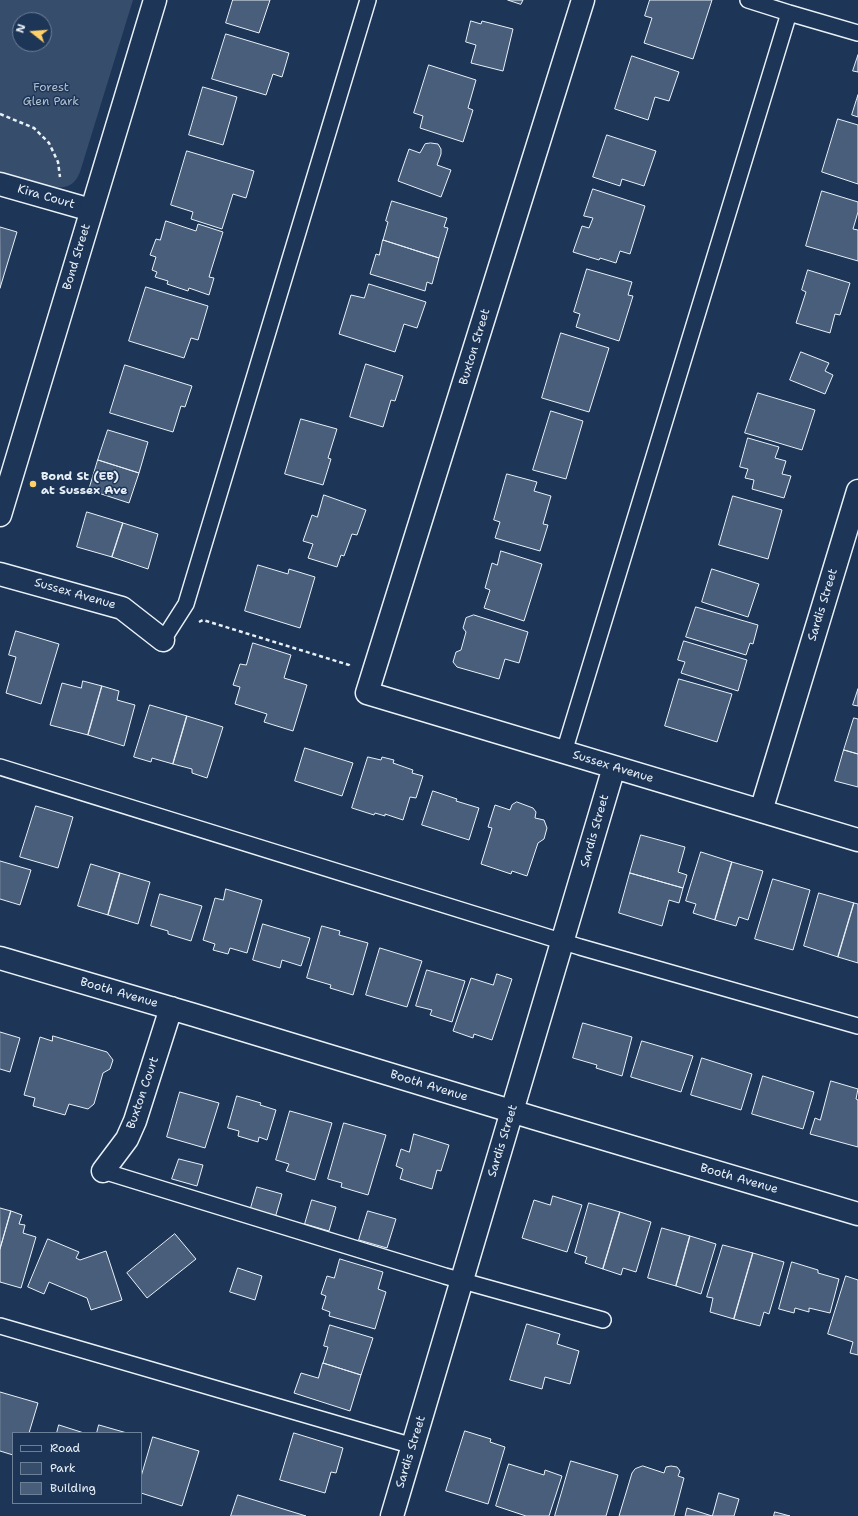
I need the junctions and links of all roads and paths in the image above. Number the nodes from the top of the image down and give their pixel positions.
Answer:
1 (155, 0) edge
2 (368, 0) edge
3 (583, 0) edge
4 (748, 0) edge
5 (789, 13) junction
6 (858, 33) edge
7 (0, 114) edge
8 (0, 184) edge
9 (61, 184) dead end
10 (91, 210) junction
11 (858, 491) edge
12 (0, 515) edge
13 (0, 574) edge
14 (196, 624) dead end
15 (163, 640) joint
16 (349, 665) dead end
17 (367, 693) joint
18 (564, 752) junction
19 (0, 767) edge
20 (614, 767) junction
21 (761, 811) junction
22 (858, 840) edge
23 (563, 941) junction
24 (0, 958) edge
25 (171, 1008) junction
26 (858, 1026) edge
27 (512, 1112) junction
28 (103, 1171) joint
29 (858, 1214) edge
30 (462, 1280) junction
31 (603, 1320) dead end
32 (0, 1326) edge
33 (413, 1446) junction
34 (392, 1516) edge

1 - 10 street, Bond Street
2 - 15 lane
3 - 17 street, Buxton Street
4 - 5 lane
5 - 6 lane
5 - 18 lane
7 - 9 path
8 - 10 street, Kira Court
10 - 12 street, Bond Street
11 - 21 street, Sardis Street
13 - 15 street, Sussex Avenue
14 - 16 path
17 - 18 street, Sussex Avenue
18 - 20 street, Sussex Avenue
19 - 23 lane
20 - 21 street, Sussex Avenue
20 - 23 street, Sardis Street
21 - 22 street, Sussex Avenue
23 - 26 lane
23 - 27 street, Sardis Street
24 - 25 street, Booth Avenue
25 - 27 street, Booth Avenue
25 - 28 street, Buxton Court
27 - 29 street, Booth Avenue
27 - 30 street, Sardis Street
28 - 30 lane
30 - 31 lane
30 - 33 street, Sardis Street
32 - 33 lane
33 - 34 street, Sardis Street

